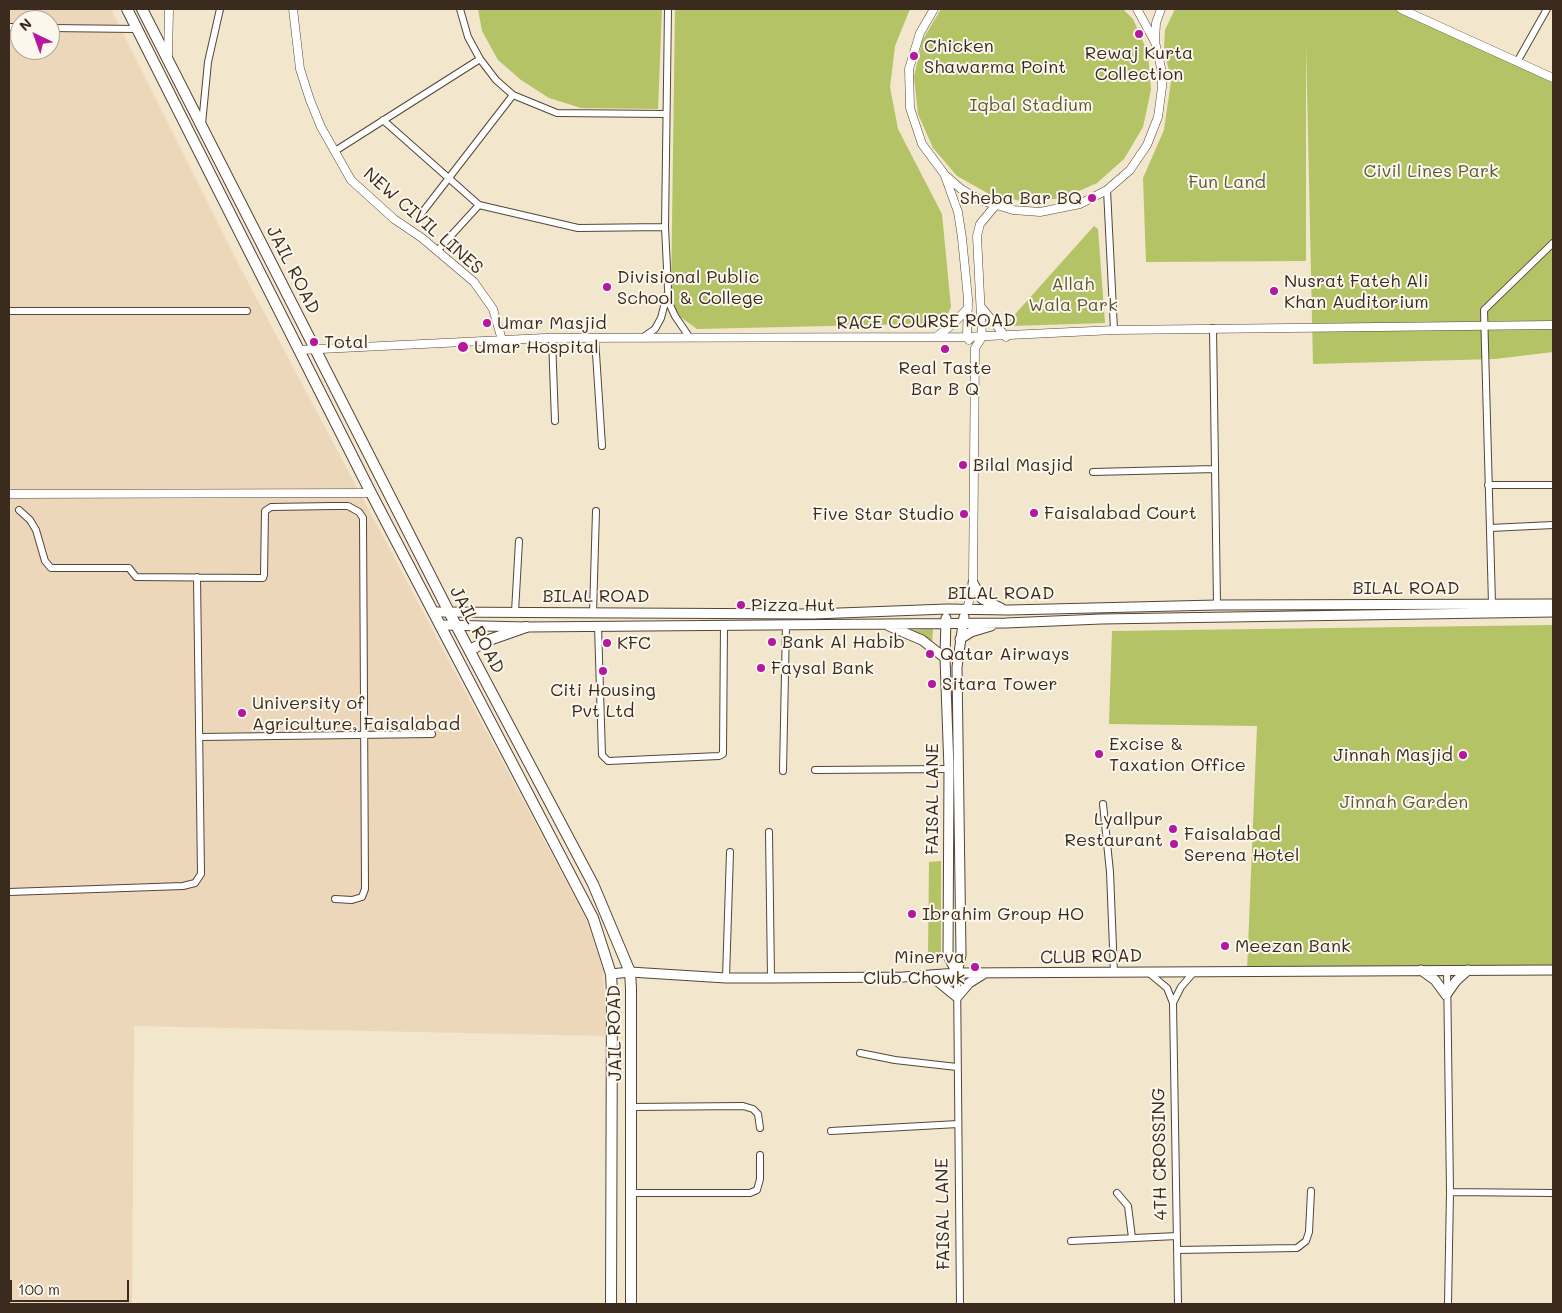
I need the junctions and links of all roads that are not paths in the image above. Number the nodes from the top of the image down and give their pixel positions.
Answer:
1 (127, 9) edge
2 (142, 9) edge
3 (170, 9) edge
4 (220, 9) edge
5 (293, 9) edge
6 (460, 9) edge
7 (668, 9) edge
8 (934, 9) edge
9 (1137, 9) edge
10 (1161, 9) edge
11 (1401, 9) edge
12 (1547, 9) edge
13 (60, 28) edge
14 (138, 29) junction
15 (1155, 42) junction
16 (480, 59) junction
17 (168, 61) junction
18 (1517, 62) junction
19 (1553, 78) edge
20 (513, 95) junction
21 (666, 114) junction
22 (383, 120) junction
23 (202, 128) junction
24 (335, 152) junction
25 (944, 174) junction
26 (448, 178) junction
27 (1107, 190) junction
28 (478, 205) junction
29 (995, 206) junction
30 (422, 214) dead end
31 (665, 227) junction
32 (1553, 243) edge
33 (437, 251) junction
34 (668, 289) junction
35 (981, 307) junction
36 (968, 308) junction
37 (9, 311) edge
38 (247, 311) dead end
39 (1553, 325) edge
40 (1484, 326) junction
41 (1213, 328) junction
42 (1114, 330) junction
43 (936, 337) junction
44 (982, 337) junction
45 (1006, 337) junction
46 (552, 338) junction
47 (595, 338) junction
48 (642, 338) junction
49 (690, 338) junction
50 (967, 338) junction
51 (502, 340) junction
52 (315, 348) junction
53 (975, 348) junction
54 (300, 350) junction
55 (555, 421) dead end
56 (602, 446) dead end
57 (1215, 469) junction
58 (1093, 472) dead end
59 (1488, 485) junction
60 (1553, 485) edge
61 (371, 493) junction
62 (9, 494) edge
63 (19, 510) dead end
64 (596, 511) dead end
65 (1553, 525) edge
66 (1490, 528) junction
67 (519, 541) dead end
68 (197, 578) junction
69 (973, 583) junction
70 (1492, 604) junction
71 (1553, 604) edge
72 (1217, 605) junction
73 (947, 609) junction
74 (967, 610) junction
75 (1009, 610) junction
76 (435, 612) junction
77 (449, 612) junction
78 (515, 612) junction
79 (1553, 612) edge
80 (592, 613) junction
81 (963, 622) junction
82 (946, 623) junction
83 (1006, 623) junction
84 (786, 624) junction
85 (884, 624) junction
86 (442, 625) junction
87 (724, 625) junction
88 (598, 626) junction
89 (457, 627) junction
90 (526, 627) junction
91 (960, 639) junction
92 (470, 650) junction
93 (945, 658) junction
94 (432, 734) dead end
95 (364, 735) junction
96 (200, 737) junction
97 (949, 769) junction
98 (814, 770) dead end
99 (783, 772) dead end
100 (1103, 804) dead end
101 (769, 832) dead end
102 (730, 852) dead end
103 (9, 892) edge
104 (335, 900) dead end
105 (1446, 969) junction
106 (1421, 970) junction
107 (1468, 970) junction
108 (1553, 970) edge
109 (630, 972) junction
110 (1148, 972) junction
111 (1194, 972) junction
112 (957, 973) junction
113 (986, 973) junction
114 (1114, 973) junction
115 (611, 974) junction
116 (930, 975) junction
117 (726, 978) junction
118 (771, 978) junction
119 (1446, 995) junction
120 (957, 997) junction
121 (1172, 1003) junction
122 (860, 1053) dead end
123 (957, 1067) junction
124 (632, 1107) junction
125 (958, 1124) junction
126 (760, 1128) dead end
127 (831, 1131) dead end
128 (760, 1155) dead end
129 (1311, 1191) dead end
130 (1450, 1192) junction
131 (632, 1193) junction
132 (1117, 1193) dead end
133 (1553, 1193) edge
134 (1177, 1236) junction
135 (1132, 1238) junction
136 (1071, 1241) dead end
137 (1177, 1250) junction
138 (611, 1304) edge
139 (632, 1304) edge
140 (960, 1304) edge
141 (1178, 1304) edge
142 (1448, 1304) edge

1 - 14 main road, JAIL ROAD
2 - 17 main road, JAIL ROAD
3 - 17 street
4 - 23 street
5 - 24 street, NEW CIVIL LINES
6 - 16 street
7 - 21 street
8 - 25 street
9 - 15 street
10 - 15 street
11 - 18 street
12 - 18 street
13 - 14 street
14 - 54 main road, JAIL ROAD
15 - 27 street
16 - 20 street
16 - 22 street
17 - 23 main road, JAIL ROAD
18 - 19 street
20 - 21 street
20 - 26 street
21 - 31 street
22 - 24 street
22 - 26 street
23 - 52 main road, JAIL ROAD
24 - 33 street, NEW CIVIL LINES
25 - 29 street
25 - 36 street
26 - 28 street
26 - 30 street
27 - 29 street
27 - 42 street
28 - 31 street
28 - 33 street
29 - 35 street
31 - 34 street
32 - 40 street
33 - 51 street, NEW CIVIL LINES
34 - 48 street
34 - 49 street
35 - 44 street
35 - 45 street
36 - 43 street
36 - 50 street
37 - 38 street
39 - 40 street, RACE COURSE ROAD
40 - 41 street, RACE COURSE ROAD
40 - 59 street
41 - 42 street, RACE COURSE ROAD
41 - 57 street
42 - 45 street, RACE COURSE ROAD
43 - 49 street, RACE COURSE ROAD
43 - 50 street, RACE COURSE ROAD
44 - 45 street, RACE COURSE ROAD
44 - 50 street, RACE COURSE ROAD
44 - 53 street
46 - 47 street, RACE COURSE ROAD
46 - 51 street, RACE COURSE ROAD
46 - 55 street
47 - 48 street, RACE COURSE ROAD
47 - 56 street
48 - 49 street, RACE COURSE ROAD
50 - 53 street
51 - 52 street, RACE COURSE ROAD
52 - 54 street, RACE COURSE ROAD
52 - 77 main road, JAIL ROAD
53 - 69 street
54 - 61 main road, JAIL ROAD
57 - 58 street
57 - 72 street
59 - 60 street
59 - 66 street
61 - 62 street
61 - 76 main road, JAIL ROAD
63 - 68 street
64 - 80 street
65 - 66 street
66 - 70 street
67 - 78 street
68 - 95 street
68 - 96 street
69 - 74 street
69 - 75 main road
70 - 71 main road, BILAL ROAD
70 - 72 main road, BILAL ROAD
72 - 75 main road, BILAL ROAD
73 - 74 main road, BILAL ROAD
73 - 80 main road, BILAL ROAD
73 - 82 main road, FAISAL LANE
74 - 75 main road, BILAL ROAD
74 - 81 main road, FAISAL LANE
76 - 77 main road, BILAL ROAD
76 - 86 main road, JAIL ROAD
77 - 78 main road, BILAL ROAD
77 - 89 main road, JAIL ROAD
78 - 80 main road, BILAL ROAD
79 - 83 main road, BILAL ROAD
81 - 82 main road, BILAL ROAD
81 - 83 main road, BILAL ROAD
81 - 91 main road, FAISAL LANE
82 - 85 main road, BILAL ROAD
82 - 93 main road, FAISAL LANE
83 - 91 main road
84 - 85 main road, BILAL ROAD
84 - 87 main road, BILAL ROAD
84 - 99 street
85 - 93 main road
86 - 89 main road, BILAL ROAD
86 - 115 main road, JAIL ROAD
87 - 88 main road, BILAL ROAD
87 - 88 street
88 - 90 main road, BILAL ROAD
89 - 90 main road, BILAL ROAD
89 - 92 main road, JAIL ROAD
90 - 92 main road
91 - 112 main road, FAISAL LANE
92 - 109 main road, JAIL ROAD
93 - 97 main road, FAISAL LANE
94 - 95 street
95 - 96 street
95 - 104 street
96 - 103 street
97 - 98 street
97 - 112 main road, FAISAL LANE
100 - 114 street
101 - 118 street
102 - 117 street
105 - 106 main road, CLUB ROAD
105 - 107 main road, CLUB ROAD
105 - 119 street
106 - 111 main road, CLUB ROAD
106 - 119 main road
107 - 108 main road, CLUB ROAD
107 - 119 main road
109 - 115 main road, CLUB ROAD
109 - 117 main road, CLUB ROAD
109 - 124 main road, JAIL ROAD
110 - 111 main road, CLUB ROAD
110 - 114 main road, CLUB ROAD
110 - 121 street
111 - 121 street
112 - 113 main road, CLUB ROAD
112 - 116 main road, CLUB ROAD
112 - 120 street, FAISAL LANE
113 - 114 main road, CLUB ROAD
113 - 120 main road
115 - 138 main road, JAIL ROAD
116 - 118 main road, CLUB ROAD
116 - 120 main road
117 - 118 main road, CLUB ROAD
119 - 130 street
120 - 123 street, FAISAL LANE
121 - 134 street, 4TH CROSSING
122 - 123 street
123 - 125 street, FAISAL LANE
124 - 126 street
124 - 131 main road, JAIL ROAD
125 - 127 street
125 - 140 street, FAISAL LANE
128 - 131 street
129 - 137 street
130 - 133 street
130 - 142 street
131 - 139 main road, JAIL ROAD
132 - 135 street
134 - 135 street
134 - 137 street, 4TH CROSSING
135 - 136 street
137 - 141 street, 4TH CROSSING

